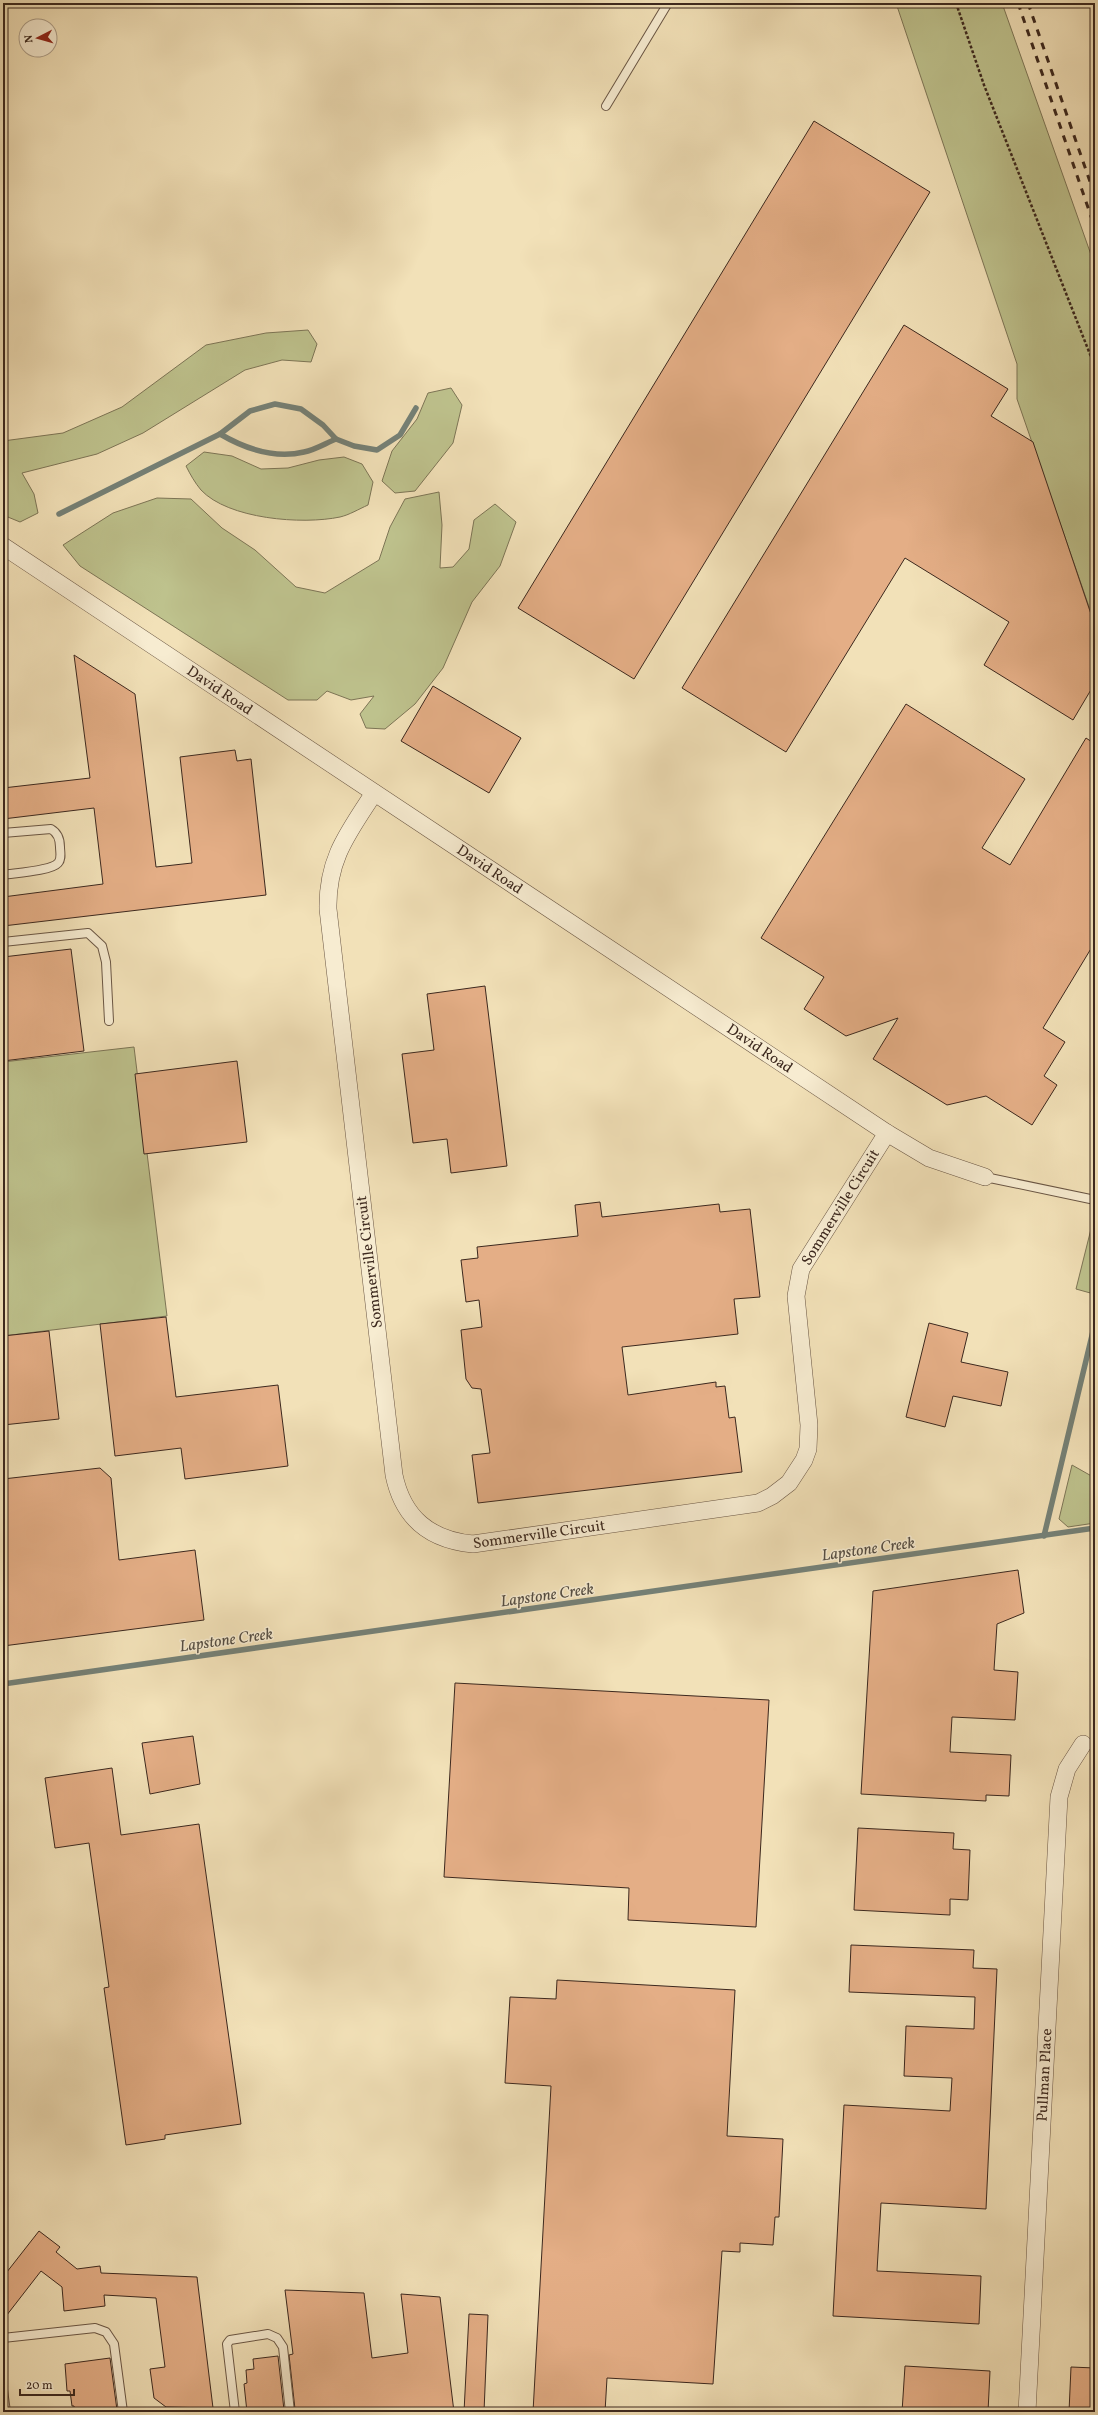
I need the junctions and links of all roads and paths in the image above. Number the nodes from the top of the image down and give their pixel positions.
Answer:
1 (668, 3) edge
2 (956, 3) edge
3 (606, 106) dead end
4 (1095, 368) edge
5 (3, 546) edge
6 (374, 793) junction
7 (3, 833) edge
8 (3, 875) edge
9 (3, 942) edge
10 (109, 1021) dead end
11 (887, 1133) junction
12 (985, 1177) joint
13 (1093, 1200) edge
14 (1083, 1744) dead end
15 (3, 2338) edge
16 (3, 2390) edge
17 (6, 2412) edge
18 (123, 2412) edge
19 (235, 2412) edge
20 (290, 2412) edge
21 (1027, 2412) edge

1 - 3 lane
2 - 4 path
5 - 6 street, David Road
6 - 11 street, David Road
6 - 11 street, Sommerville Circuit
7 - 8 lane
9 - 10 lane
11 - 12 street, David Road
12 - 13 lane
14 - 21 street, Pullman Place
15 - 18 lane
16 - 17 lane
19 - 20 lane

